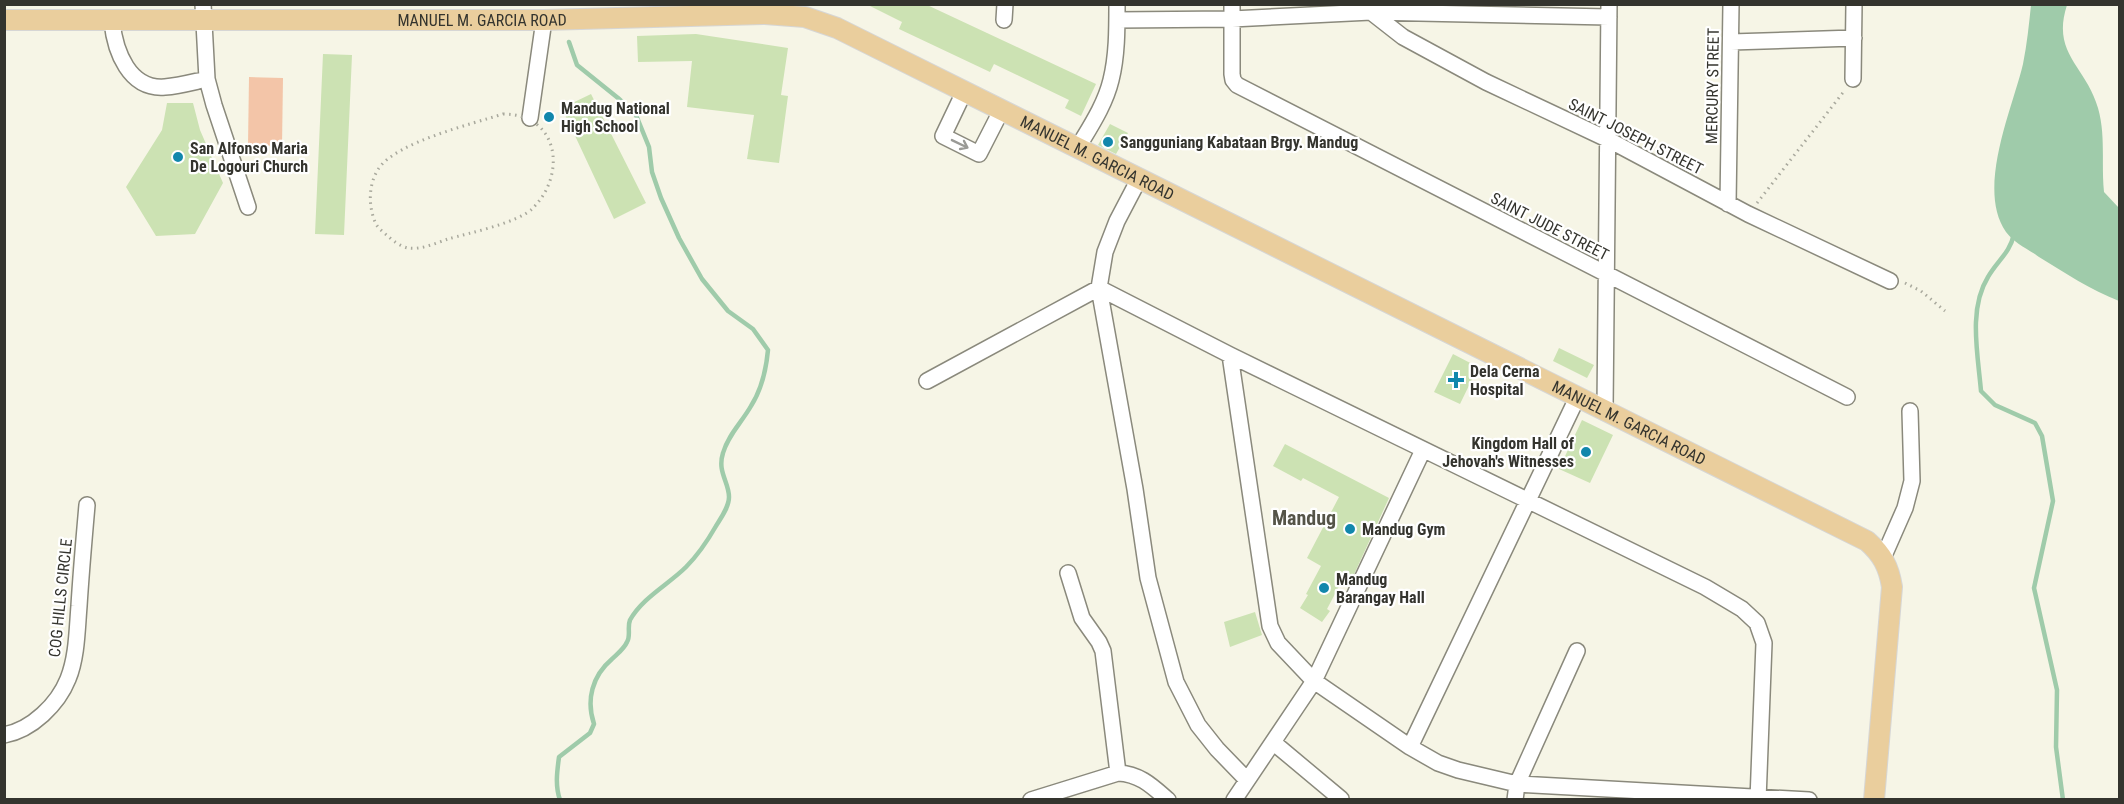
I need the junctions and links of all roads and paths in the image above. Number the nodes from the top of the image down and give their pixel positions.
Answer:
1 (1731, 4) edge
2 (1854, 4) edge
3 (1371, 8) edge
4 (1487, 9) edge
5 (1609, 10) edge
6 (805, 11) edge
7 (1117, 12) edge
8 (1232, 12) edge
9 (203, 13) edge
10 (544, 20) junction
11 (4, 21) edge
12 (112, 22) junction
13 (1854, 38) junction
14 (1731, 42) junction
15 (207, 79) junction
16 (1853, 79) joint
17 (964, 92) junction
18 (1001, 111) junction
19 (530, 118) junction
20 (1609, 140) junction
21 (1077, 149) junction
22 (1139, 179) junction
23 (1728, 204) junction
24 (248, 207) dead end
25 (1748, 214) junction
26 (1606, 274) junction
27 (1890, 281) joint
28 (1099, 288) junction
29 (1945, 311) dead end
30 (1230, 355) junction
31 (927, 381) dead end
32 (1578, 396) junction
33 (1847, 397) dead end
34 (1605, 409) junction
35 (1910, 411) dead end
36 (1424, 450) junction
37 (1528, 501) junction
38 (87, 505) dead end
39 (1883, 558) junction
40 (1068, 573) dead end
41 (1577, 651) dead end
42 (1314, 681) junction
43 (4, 735) edge
44 (1274, 743) junction
45 (1410, 747) junction
46 (1118, 773) junction
47 (1247, 780) junction
48 (1517, 784) junction
49 (1758, 798) edge
50 (1341, 799) edge
51 (1031, 800) edge
52 (1168, 800) edge
53 (1234, 800) edge
54 (1515, 800) edge
55 (1809, 800) edge
56 (1874, 800) edge

1 - 14 street, MERCURY STREET
2 - 13 street
3 - 4 street
3 - 8 street
3 - 20 street, SAINT JOSEPH STREET
4 - 5 street
5 - 20 street
6 - 10 main road, MANUEL M. GARCIA ROAD
6 - 17 main road, MANUEL M. GARCIA ROAD
7 - 8 street
7 - 21 street
8 - 26 street, SAINT JUDE STREET
9 - 10 main road, MANUEL M. GARCIA ROAD
9 - 12 main road, MANUEL M. GARCIA ROAD
9 - 15 street
10 - 19 street
11 - 12 main road, MANUEL M. GARCIA ROAD
12 - 15 street
13 - 14 street
13 - 16 street
14 - 23 street, MERCURY STREET
15 - 24 street
16 - 25 path
17 - 18 main road, MANUEL M. GARCIA ROAD
17 -> 18 street
18 - 21 main road, MANUEL M. GARCIA ROAD
19 - 19 path
20 - 23 street, SAINT JOSEPH STREET
20 - 26 street
21 - 22 main road, MANUEL M. GARCIA ROAD
22 - 28 street
22 - 32 main road, MANUEL M. GARCIA ROAD
23 - 25 street, SAINT JOSEPH STREET
25 - 27 street, SAINT JOSEPH STREET
26 - 33 street, SAINT JUDE STREET
26 - 34 street
27 - 29 path
28 - 30 street
28 - 31 street
28 - 47 street
30 - 36 street
30 - 42 street
32 - 34 main road, MANUEL M. GARCIA ROAD
32 - 37 street
34 - 39 main road, MANUEL M. GARCIA ROAD
35 - 39 street
36 - 37 street
36 - 42 street
37 - 45 street
37 - 49 street
38 - 43 street, COG HILLS CIRCLE
39 - 56 main road
40 - 46 street
41 - 48 street
42 - 44 street
42 - 45 street
44 - 47 street
44 - 50 street
45 - 48 street
46 - 51 street
46 - 52 street
47 - 53 street
48 - 49 street
48 - 54 street
49 - 55 street

